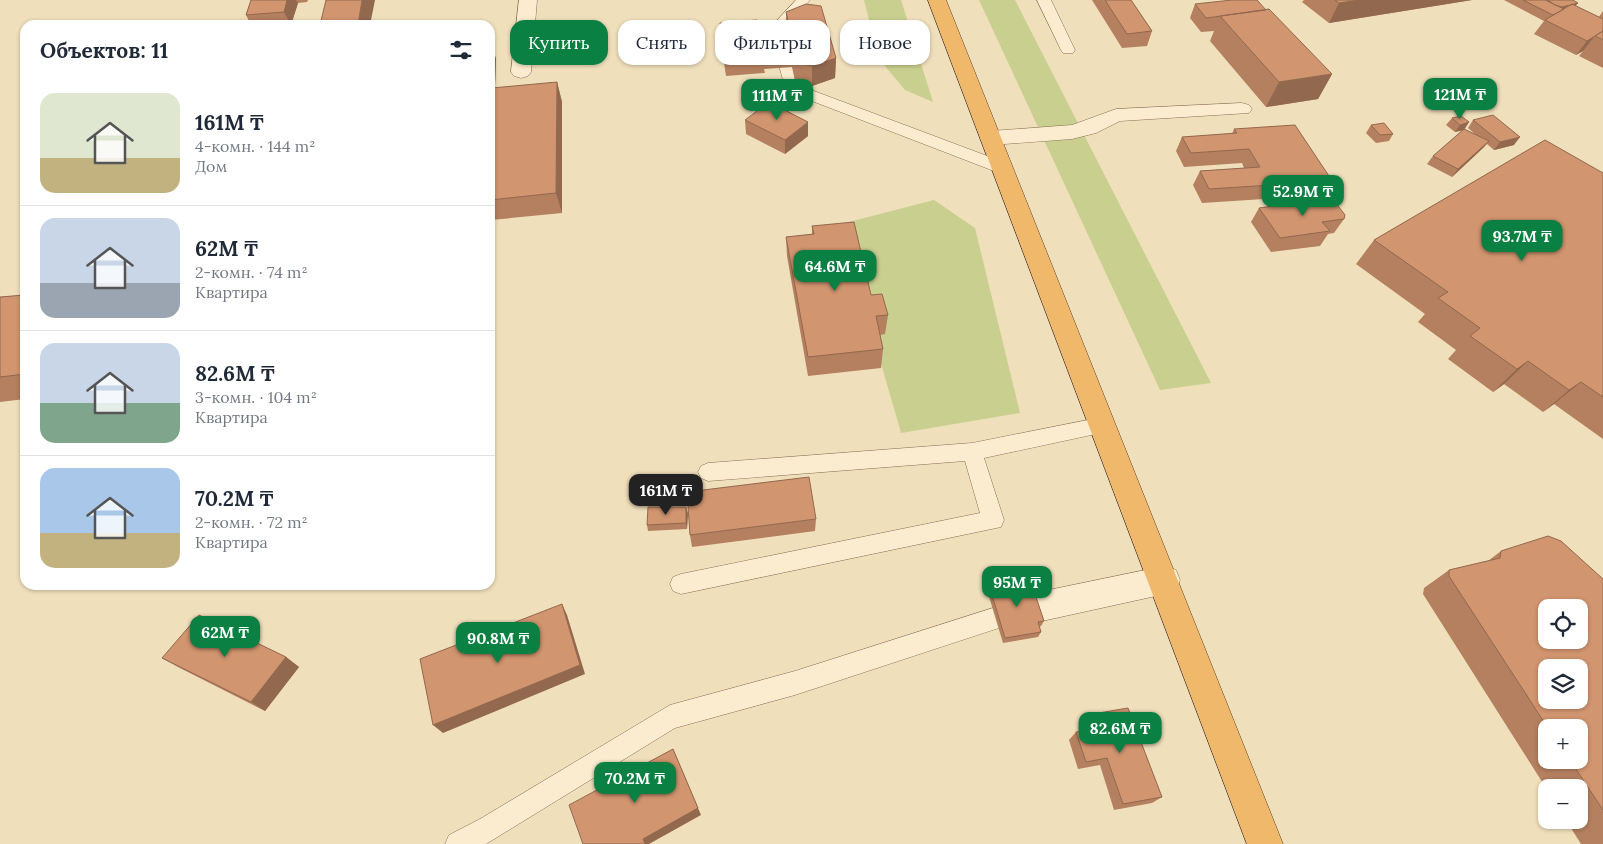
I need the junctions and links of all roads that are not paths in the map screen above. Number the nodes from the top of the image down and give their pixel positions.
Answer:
1 (528, 0) edge
2 (803, 0) edge
3 (937, 0) edge
4 (1044, 0) edge
5 (1068, 50) dead end
6 (521, 72) dead end
7 (1242, 109) dead end
8 (990, 138) junction
9 (1000, 166) junction
10 (1103, 425) junction
11 (972, 452) junction
12 (708, 472) dead end
13 (1165, 580) junction
14 (681, 584) dead end
15 (1014, 612) joint
16 (458, 844) edge
17 (1265, 844) edge

1 - 6 street
2 - 9 lane
3 - 8 highway
4 - 5 lane
7 - 8 street
8 - 9 highway
9 - 10 highway
10 - 11 lane
10 - 13 highway
11 - 12 lane
11 - 14 lane
13 - 15 street
13 - 17 highway
15 - 16 lane

